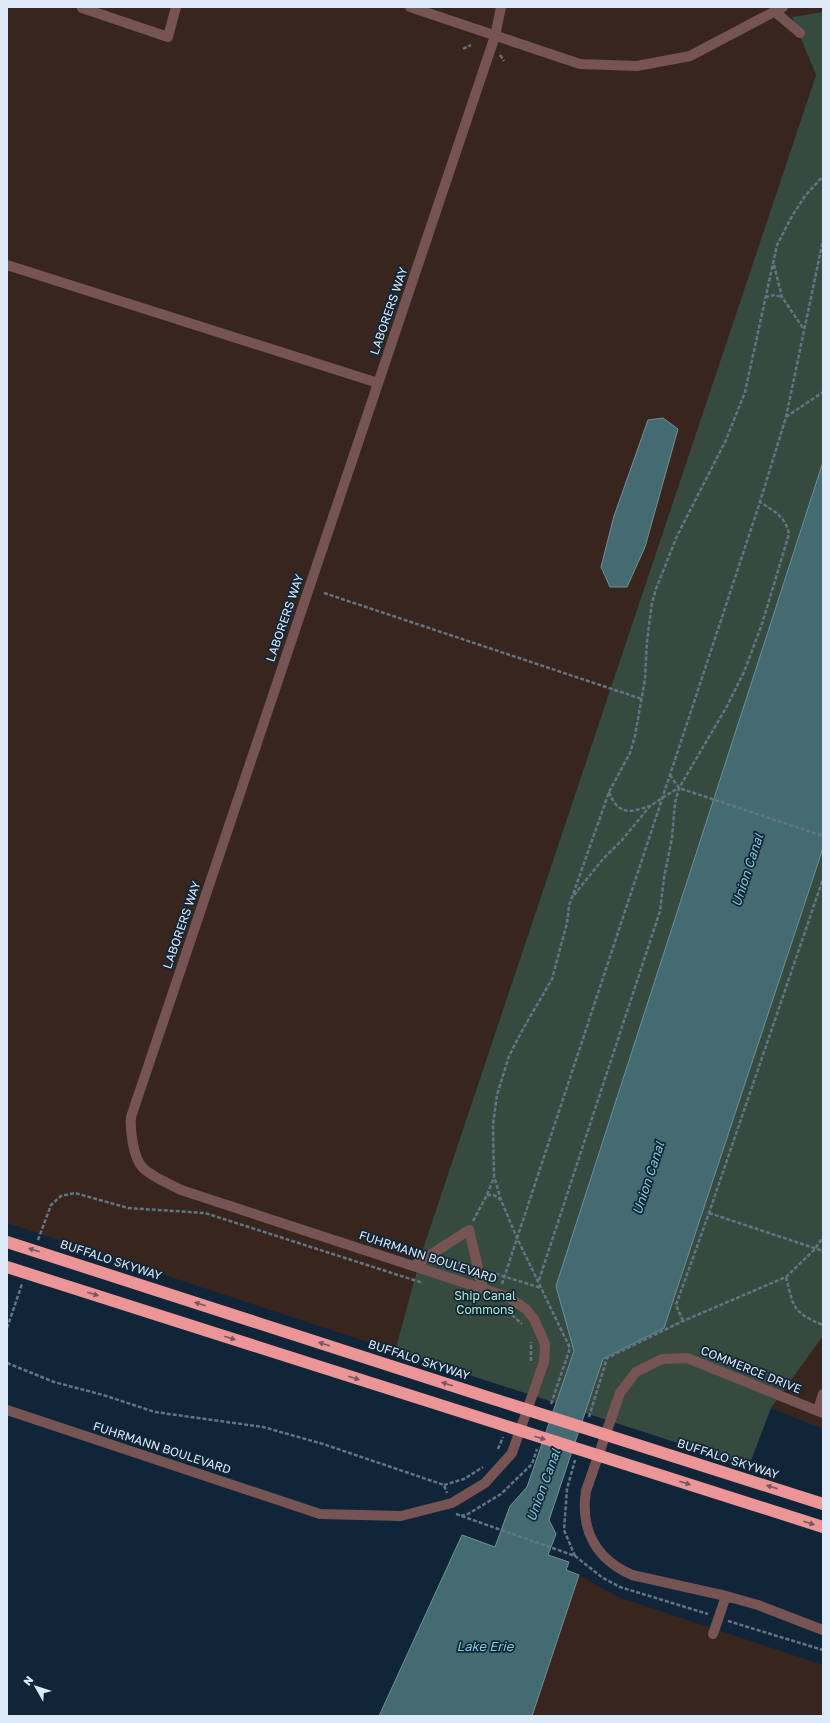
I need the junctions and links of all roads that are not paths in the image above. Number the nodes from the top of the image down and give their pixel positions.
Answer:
1 (176, 7) edge
2 (410, 7) edge
3 (501, 7) edge
4 (82, 8) edge
5 (779, 9) edge
6 (800, 33) dead end
7 (496, 36) junction
8 (7, 265) edge
9 (378, 383) junction
10 (181, 1190) joint
11 (7, 1242) edge
12 (413, 1266) junction
13 (7, 1267) edge
14 (483, 1289) junction
15 (823, 1394) edge
16 (7, 1410) edge
17 (820, 1412) edge
18 (823, 1504) edge
19 (823, 1527) edge
20 (726, 1596) junction
21 (823, 1630) edge
22 (713, 1634) dead end

1 - 4 street
2 - 7 street
3 - 7 street, LABORERS WAY
5 - 6 street
5 - 7 street
7 - 9 street, LABORERS WAY
8 - 9 street
9 - 10 street, LABORERS WAY
10 - 12 street, FUHRMANN BOULEVARD
18 -> 11 highway, BUFFALO SKYWAY
12 - 14 street, FUHRMANN BOULEVARD
12 - 14 street
13 -> 19 highway
14 - 16 street, FUHRMANN BOULEVARD
15 - 17 street
17 - 20 street, COMMERCE DRIVE
20 - 21 street
20 - 22 street

